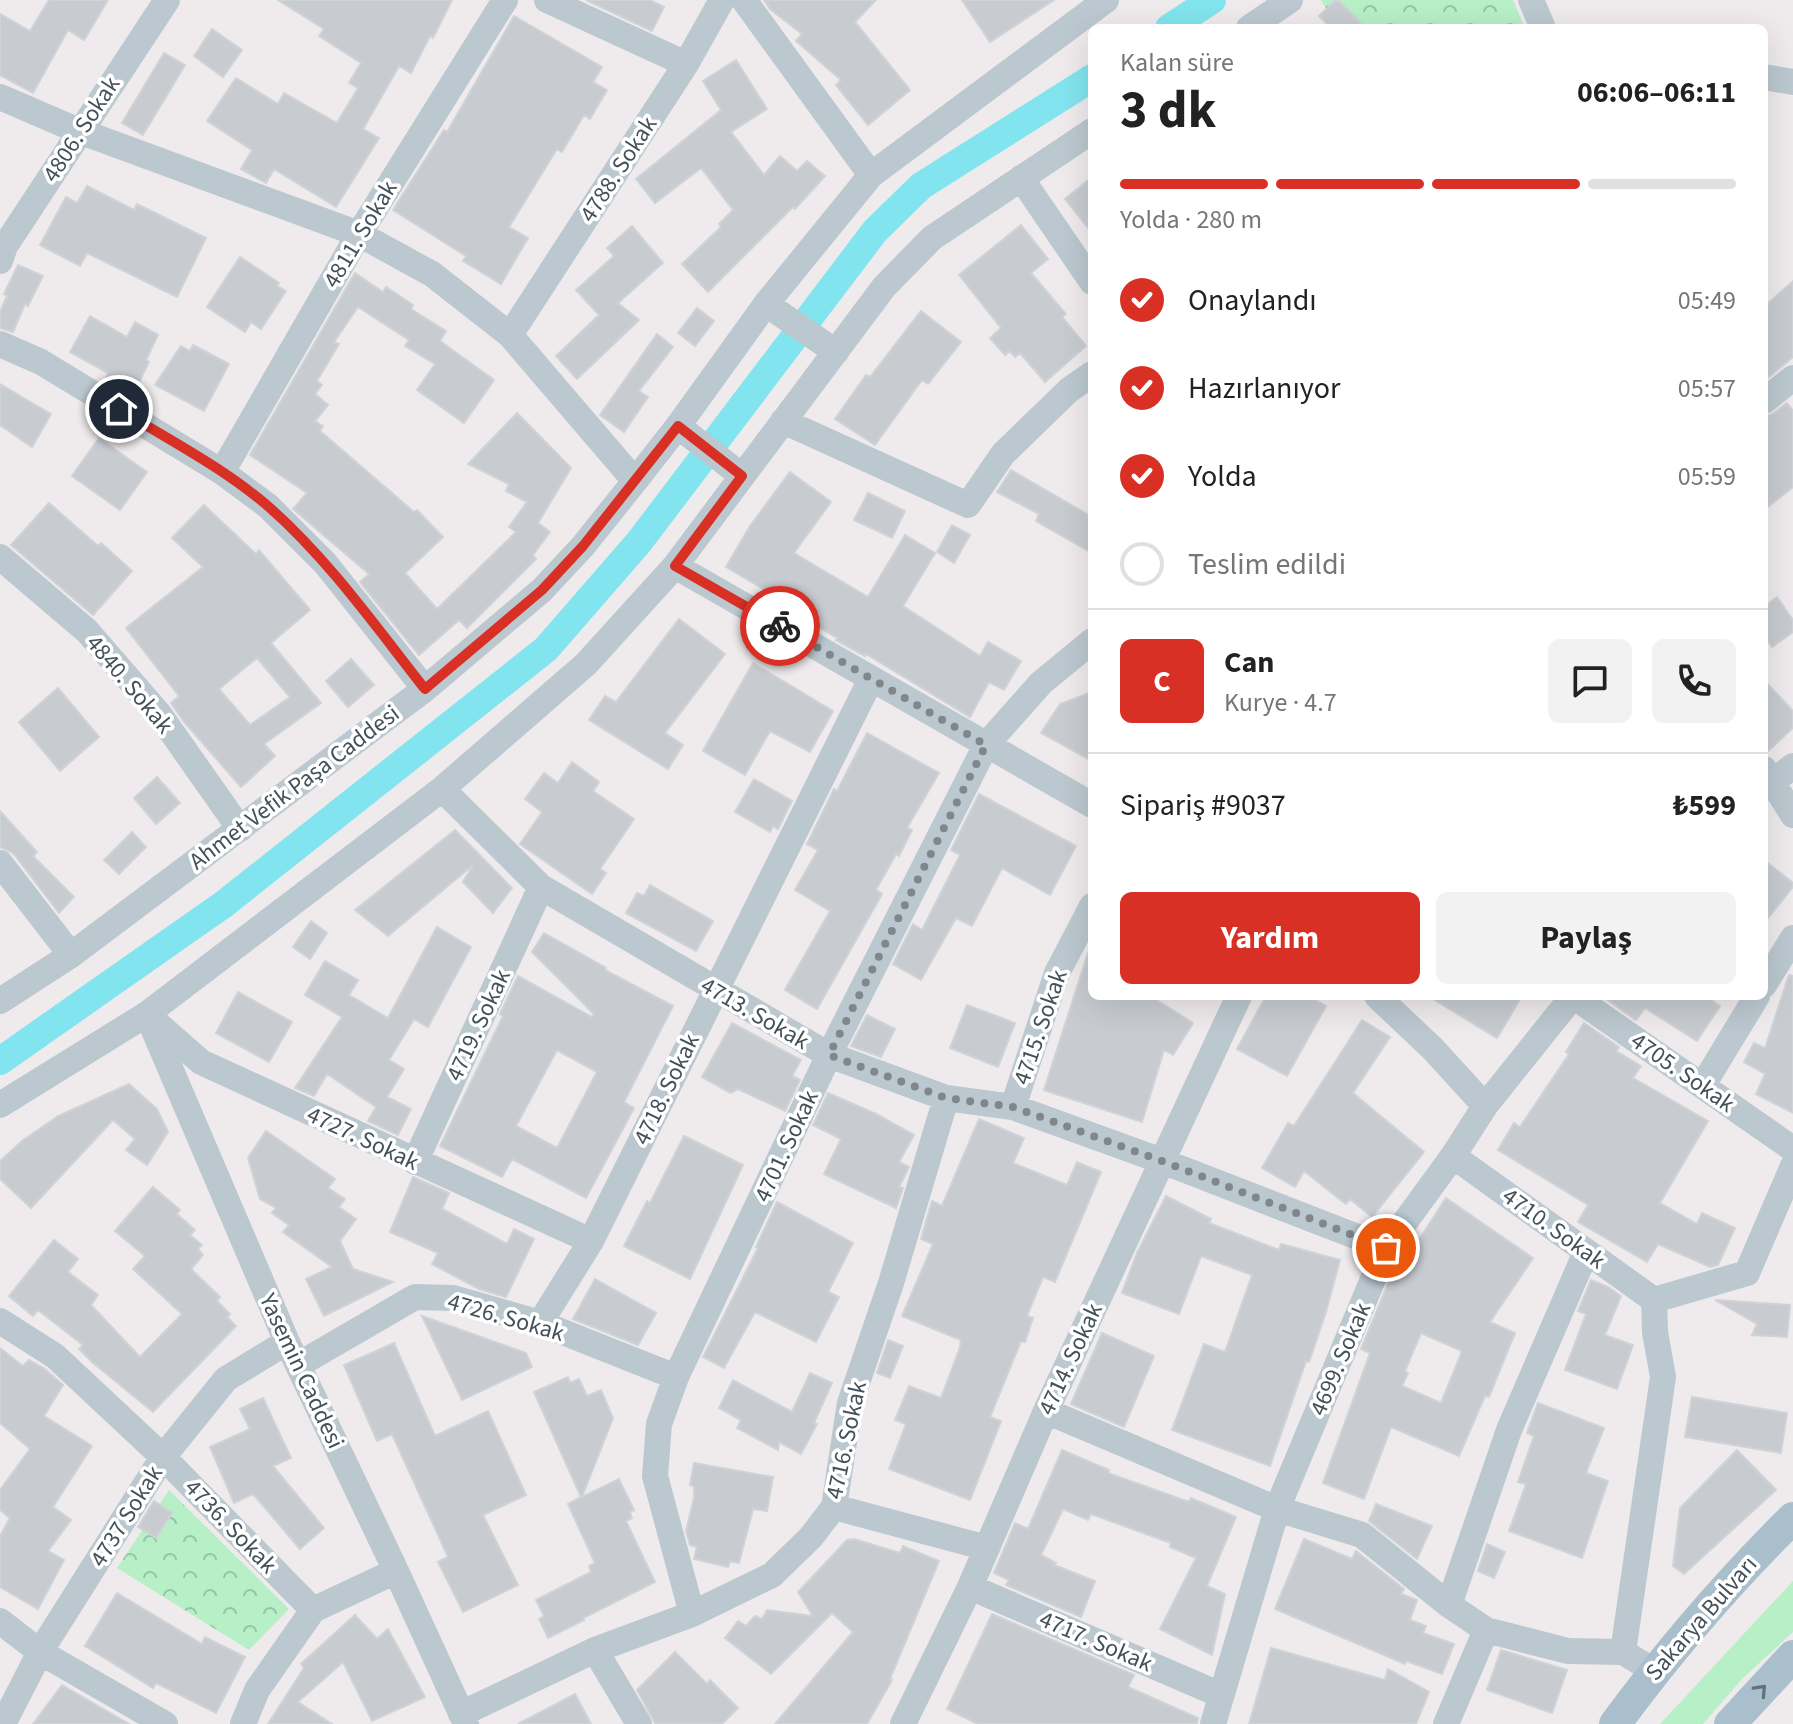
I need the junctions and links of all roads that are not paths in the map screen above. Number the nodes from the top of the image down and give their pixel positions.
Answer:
1 (167, 0) edge
2 (505, 0) edge
3 (547, 0) edge
4 (722, 0) edge
5 (744, 0) edge
6 (1531, 0) edge
7 (1103, 1) edge
8 (1282, 13) edge
9 (1258, 24) edge
10 (1541, 24) edge
11 (686, 64) junction
12 (1768, 78) edge
13 (1793, 82) edge
14 (0, 97) edge
15 (79, 131) junction
16 (1088, 134) edge
17 (871, 175) junction
18 (1021, 178) junction
19 (359, 234) junction
20 (0, 261) edge
21 (1088, 276) edge
22 (766, 304) junction
23 (510, 335) junction
24 (0, 344) edge
25 (825, 345) junction
26 (1088, 377) edge
27 (1793, 378) edge
28 (1768, 398) edge
29 (783, 421) junction
30 (688, 434) junction
31 (733, 469) junction
32 (222, 472) junction
33 (635, 481) junction
34 (0, 557) edge
35 (675, 566) junction
36 (1088, 644) edge
37 (871, 679) junction
38 (425, 689) junction
39 (986, 745) junction
40 (1793, 766) edge
41 (1768, 780) edge
42 (1768, 782) edge
43 (442, 789) junction
44 (1088, 803) edge
45 (1793, 815) edge
46 (240, 829) junction
47 (0, 863) edge
48 (541, 887) junction
49 (1088, 914) edge
50 (1793, 938) edge
51 (71, 955) junction
52 (1768, 979) edge
53 (715, 991) junction
54 (1237, 1000) edge
55 (1381, 1000) edge
56 (1570, 1000) edge
57 (1579, 1000) edge
58 (1755, 1000) edge
59 (0, 1001) edge
60 (147, 1014) junction
61 (829, 1055) junction
62 (1703, 1085) junction
63 (946, 1098) junction
64 (0, 1103) edge
65 (1485, 1106) junction
66 (1013, 1107) junction
67 (1793, 1149) edge
68 (1453, 1156) junction
69 (1162, 1161) junction
70 (415, 1162) junction
71 (1793, 1166) edge
72 (591, 1241) junction
73 (1386, 1248) junction
74 (1586, 1252) junction
75 (1654, 1300) junction
76 (0, 1321) edge
77 (540, 1323) junction
78 (292, 1354) junction
79 (676, 1377) junction
80 (1046, 1411) junction
81 (163, 1457) junction
82 (834, 1507) junction
83 (1277, 1509) junction
84 (1793, 1518) edge
85 (987, 1548) junction
86 (396, 1571) junction
87 (970, 1587) junction
88 (1449, 1605) junction
89 (313, 1610) junction
90 (692, 1614) junction
91 (0, 1621) edge
92 (1486, 1630) junction
93 (595, 1650) junction
94 (40, 1652) junction
95 (1623, 1652) junction
96 (1793, 1656) edge
97 (1654, 1671) junction
98 (1221, 1695) junction
99 (463, 1719) edge
100 (3, 1724) edge
101 (165, 1724) edge
102 (243, 1724) edge
103 (639, 1724) edge
104 (903, 1724) edge
105 (1213, 1724) edge
106 (1446, 1724) edge
107 (1615, 1724) edge
108 (1730, 1724) edge

1 - 15 street, 4806. Sokak
2 - 19 street, 4811. Sokak
3 - 11 street
4 - 11 street, 4788. Sokak
5 - 17 street
6 - 10 street
7 - 17 street, Ahmet Vefik Paşa Caddesi
8 - 9 street
11 - 23 street, 4788. Sokak
12 - 13 street
14 - 15 street
15 - 19 street
15 - 20 street, 4806. Sokak
16 - 18 street
17 - 22 street, Ahmet Vefik Paşa Caddesi
18 - 21 street
18 - 25 street
19 - 23 street
19 - 32 street, 4811. Sokak
22 - 25 street
22 - 30 street, Ahmet Vefik Paşa Caddesi
23 - 33 street
24 - 32 street
25 - 29 street
26 - 29 street
27 - 28 street
29 - 31 street
30 - 31 street
30 - 33 street, Ahmet Vefik Paşa Caddesi
31 - 35 street
32 - 38 street
33 - 38 street, Ahmet Vefik Paşa Caddesi
34 - 46 street, 4840. Sokak
35 - 37 street
35 - 43 street
36 - 39 street, 4701. Sokak
37 - 39 street
37 - 53 street, 4718. Sokak
38 - 46 street, Ahmet Vefik Paşa Caddesi
39 - 44 street
39 - 61 street, 4701. Sokak
40 - 41 street
42 - 45 street
43 - 48 street, 4713. Sokak
43 - 60 street
46 - 51 street, Ahmet Vefik Paşa Caddesi
47 - 51 street
48 - 53 street, 4713. Sokak
48 - 70 street, 4719. Sokak
49 - 66 street, 4715. Sokak
50 - 52 street
51 - 59 street, Ahmet Vefik Paşa Caddesi
53 - 61 street, 4713. Sokak
53 - 72 street, 4718. Sokak
54 - 69 street, 4714. Sokak
55 - 65 street
56 - 65 street, 4699. Sokak
57 - 62 street, 4705. Sokak
58 - 62 street
60 - 64 street
60 - 70 street, 4727. Sokak
60 - 78 street, Yasemin Caddesi
61 - 63 street, 4713. Sokak
61 - 79 street, 4701. Sokak
62 - 67 street, 4705. Sokak
63 - 66 street, 4713. Sokak
63 - 82 street, 4716. Sokak
65 - 68 street, 4699. Sokak
66 - 69 street, 4713. Sokak
68 - 73 street, 4699. Sokak
68 - 74 street, 4710. Sokak
69 - 73 street, 4713. Sokak
69 - 80 street, 4714. Sokak
70 - 72 street, 4727. Sokak
71 - 75 street
72 - 77 street, 4718. Sokak
73 - 83 street, 4699. Sokak
74 - 75 street, 4710. Sokak
74 - 88 street
75 - 95 street
76 - 81 street, 4736. Sokak
77 - 78 street, 4726. Sokak
77 - 79 street, 4726. Sokak
78 - 81 street, 4737 Sokak
78 - 86 street, Yasemin Caddesi
79 - 90 street, 4701. Sokak
80 - 83 street
80 - 85 street, 4714. Sokak
81 - 89 street, 4736. Sokak
81 - 94 street, 4737 Sokak
82 - 85 street
82 - 90 street, 4716. Sokak
83 - 88 street
83 - 98 street, 4699. Sokak
84 - 97 main road, Sakarya Bulvarı
85 - 87 street, 4714. Sokak
86 - 89 street
86 - 99 street, Yasemin Caddesi
87 - 98 street, 4717. Sokak
87 - 104 street, 4714. Sokak
88 - 92 street
89 - 102 street
90 - 93 street, 4716. Sokak
91 - 94 street
92 - 95 street
92 - 106 street
93 - 99 street, 4716. Sokak
93 - 103 street
94 - 100 street, 4737 Sokak
94 - 101 street
95 - 97 street
108 -> 96 main road
97 - 107 main road, Sakarya Bulvarı
98 - 105 street, 4699. Sokak

